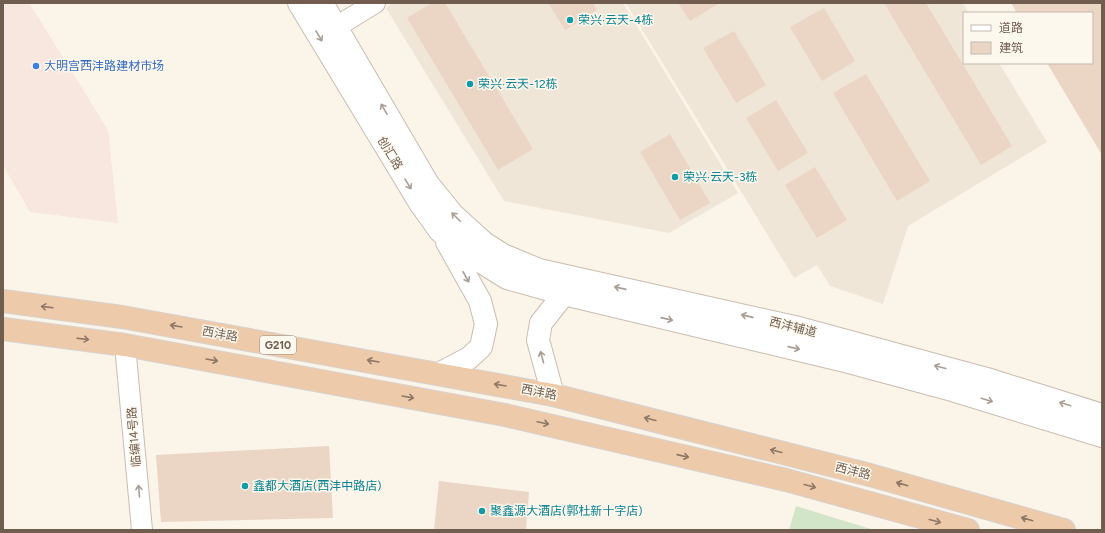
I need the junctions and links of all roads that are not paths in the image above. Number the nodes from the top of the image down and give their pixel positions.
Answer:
1 (299, 3) edge
2 (322, 3) edge
3 (375, 3) edge
4 (336, 27) junction
5 (440, 231) junction
6 (484, 243) joint
7 (507, 278) joint
8 (564, 294) junction
9 (3, 301) edge
10 (3, 329) edge
11 (125, 345) junction
12 (440, 374) junction
13 (553, 395) junction
14 (1102, 415) edge
15 (1102, 436) edge
16 (142, 530) edge
17 (968, 530) edge
18 (1064, 530) edge

1 -> 5 street, 创汇路
2 - 4 street, 创汇路
3 - 4 street
6 -> 4 street, 创汇路
5 - 7 street, 创汇路
5 -> 12 street
14 -> 6 street, 西沣辅道
7 - 8 street, 西沣辅道
13 -> 8 street
8 -> 15 street, 西沣辅道
12 -> 9 highway, 西沣路 / G210
10 -> 11 highway, G210
16 -> 11 street, 临编14号路
11 -> 17 highway, G210
13 -> 12 highway, 西沣路 / G210
18 -> 13 highway, 西沣路

